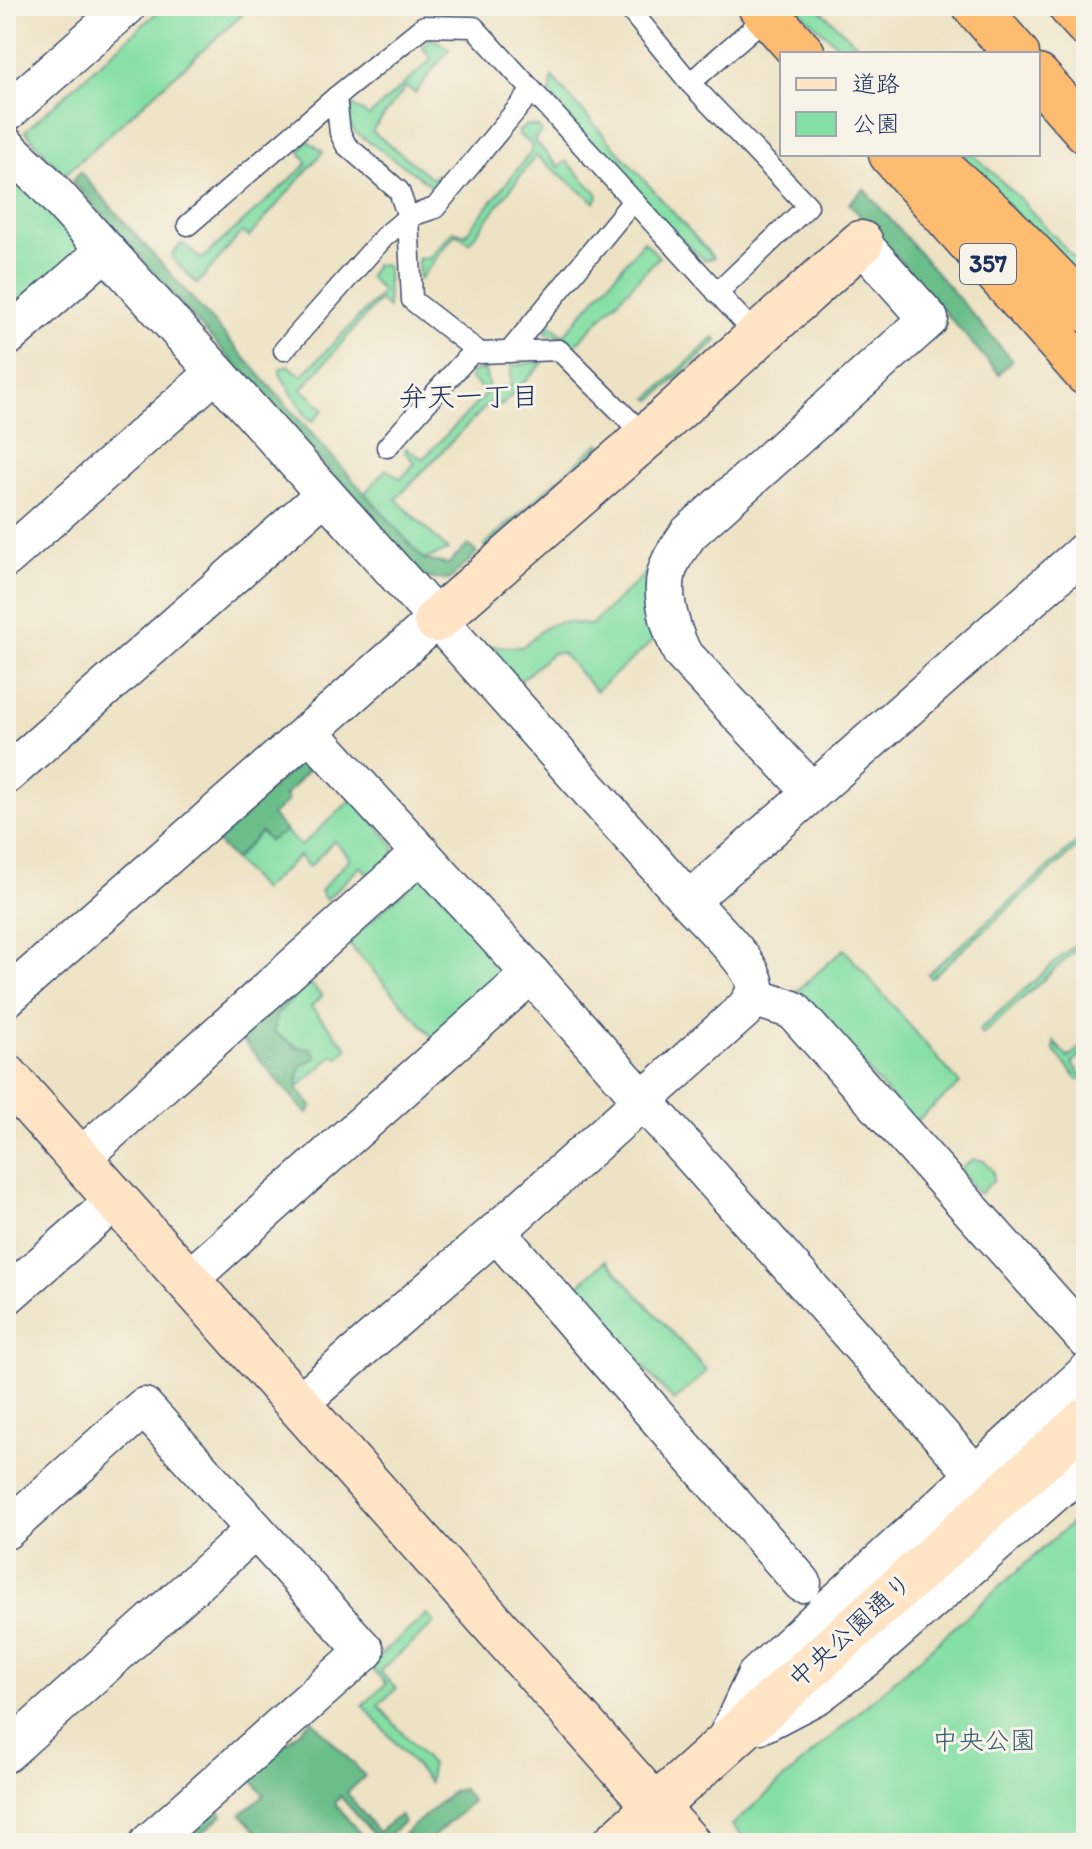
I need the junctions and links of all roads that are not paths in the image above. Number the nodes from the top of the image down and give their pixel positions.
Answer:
1 (127, 6) edge
2 (627, 6) edge
3 (975, 6) edge
4 (1070, 6) edge
5 (764, 11) edge
6 (1086, 24) edge
7 (801, 52) edge
8 (1015, 52) edge
9 (1040, 79) edge
10 (690, 83) junction
11 (532, 91) junction
12 (336, 97) junction
13 (6, 113) edge
14 (1086, 131) edge
15 (6, 146) edge
16 (893, 156) edge
17 (927, 156) edge
18 (633, 201) junction
19 (408, 217) junction
20 (188, 225) dead end
21 (861, 243) joint
22 (106, 250) junction
23 (717, 293) junction
24 (1086, 310) edge
25 (757, 336) junction
26 (6, 338) edge
27 (475, 349) junction
28 (284, 350) dead end
29 (509, 352) junction
30 (216, 372) junction
31 (1086, 373) edge
32 (646, 437) junction
33 (387, 447) dead end
34 (325, 494) junction
35 (1086, 550) edge
36 (6, 558) edge
37 (436, 620) junction
38 (309, 731) junction
39 (6, 775) edge
40 (812, 792) junction
41 (421, 853) junction
42 (689, 901) junction
43 (531, 974) junction
44 (753, 997) junction
45 (6, 998) edge
46 (6, 1076) edge
47 (643, 1099) junction
48 (78, 1160) junction
49 (116, 1200) junction
50 (496, 1232) junction
51 (188, 1280) junction
52 (6, 1296) edge
53 (1086, 1339) edge
54 (1086, 1373) edge
55 (297, 1405) junction
56 (1086, 1420) edge
57 (1086, 1465) edge
58 (974, 1473) junction
59 (6, 1530) edge
60 (255, 1530) junction
61 (802, 1583) dead end
62 (725, 1742) junction
63 (6, 1753) edge
64 (656, 1806) junction
65 (149, 1843) edge
66 (615, 1843) edge
67 (688, 1843) edge

1 - 13 street
2 - 10 lane
3 - 8 highway
4 - 6 highway
5 - 7 highway
5 - 10 lane
9 - 14 highway
10 - 23 lane
11 - 12 lane
11 - 18 lane
11 - 19 lane
12 - 19 lane
12 - 20 lane
15 - 22 street
16 - 31 highway, 357
17 - 24 highway, 357
18 - 23 lane
18 - 29 lane
19 - 27 lane
19 - 28 lane
21 - 25 street
21 - 40 street
22 - 26 street
22 - 30 street
23 - 25 lane
25 - 32 street
27 - 29 lane
27 - 33 lane
29 - 32 lane
30 - 34 street
30 - 36 street
32 - 37 street
34 - 37 street
34 - 39 street
35 - 40 street
37 - 38 street
37 - 42 street
38 - 41 street
38 - 45 street
40 - 42 street
41 - 43 street
41 - 48 street
42 - 44 street
43 - 47 street
43 - 51 street
44 - 47 street
44 - 53 street
46 - 48 street
47 - 50 street
47 - 58 street
48 - 49 street
49 - 51 street
49 - 52 street
50 - 55 street
50 - 61 street
51 - 55 street
54 - 58 street
55 - 64 street
56 - 62 street, 中央公園通り
57 - 62 street
58 - 62 street
59 - 60 street
60 - 63 street
60 - 65 street
62 - 64 street, 中央公園通り
64 - 66 street, 中央公園通り
64 - 67 street

